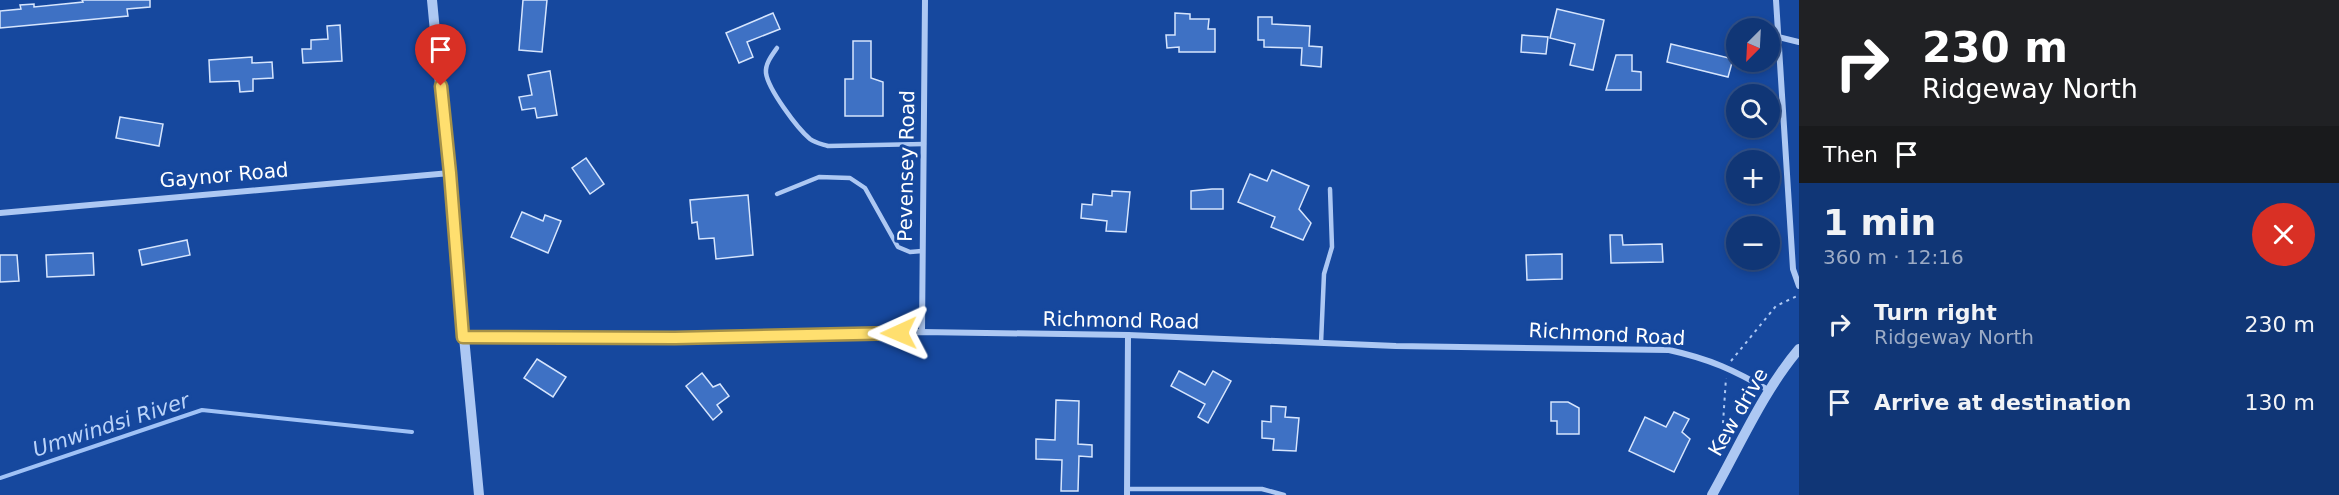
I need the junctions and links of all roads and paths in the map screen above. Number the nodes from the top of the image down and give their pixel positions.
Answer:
1 (432, 0) edge
2 (925, 0) edge
3 (1776, 0) edge
4 (1777, 18) edge
5 (1780, 37) edge
6 (1799, 42) edge
7 (777, 48) dead end
8 (1780, 67) edge
9 (924, 144) junction
10 (450, 173) junction
11 (1330, 189) dead end
12 (777, 194) dead end
13 (0, 213) edge
14 (922, 251) junction
15 (1799, 286) edge
16 (1799, 295) edge
17 (922, 332) junction
18 (1128, 335) junction
19 (463, 337) junction
20 (1321, 343) junction
21 (1799, 349) edge
22 (1729, 368) junction
23 (1770, 391) junction
24 (1721, 459) dead end
25 (1127, 492) edge
26 (479, 495) edge
27 (1284, 495) edge
28 (1712, 495) edge

1 - 10 street
2 - 9 street, Pevensey Road
3 - 4 street
5 - 6 street
7 - 9 lane
8 - 15 street
9 - 14 street, Pevensey Road
10 - 13 street, Gaynor Road
10 - 19 street
11 - 20 lane
12 - 14 lane
14 - 17 street, Pevensey Road
16 - 22 path
17 - 18 street, Richmond Road
17 - 19 street, Richmond Road
18 - 20 street, Richmond Road
18 - 25 street
19 - 26 street
20 - 22 street, Richmond Road
21 - 23 street, Kew drive
22 - 23 street, Richmond Road
22 - 24 path
23 - 28 street, Kew drive
25 - 27 lane

